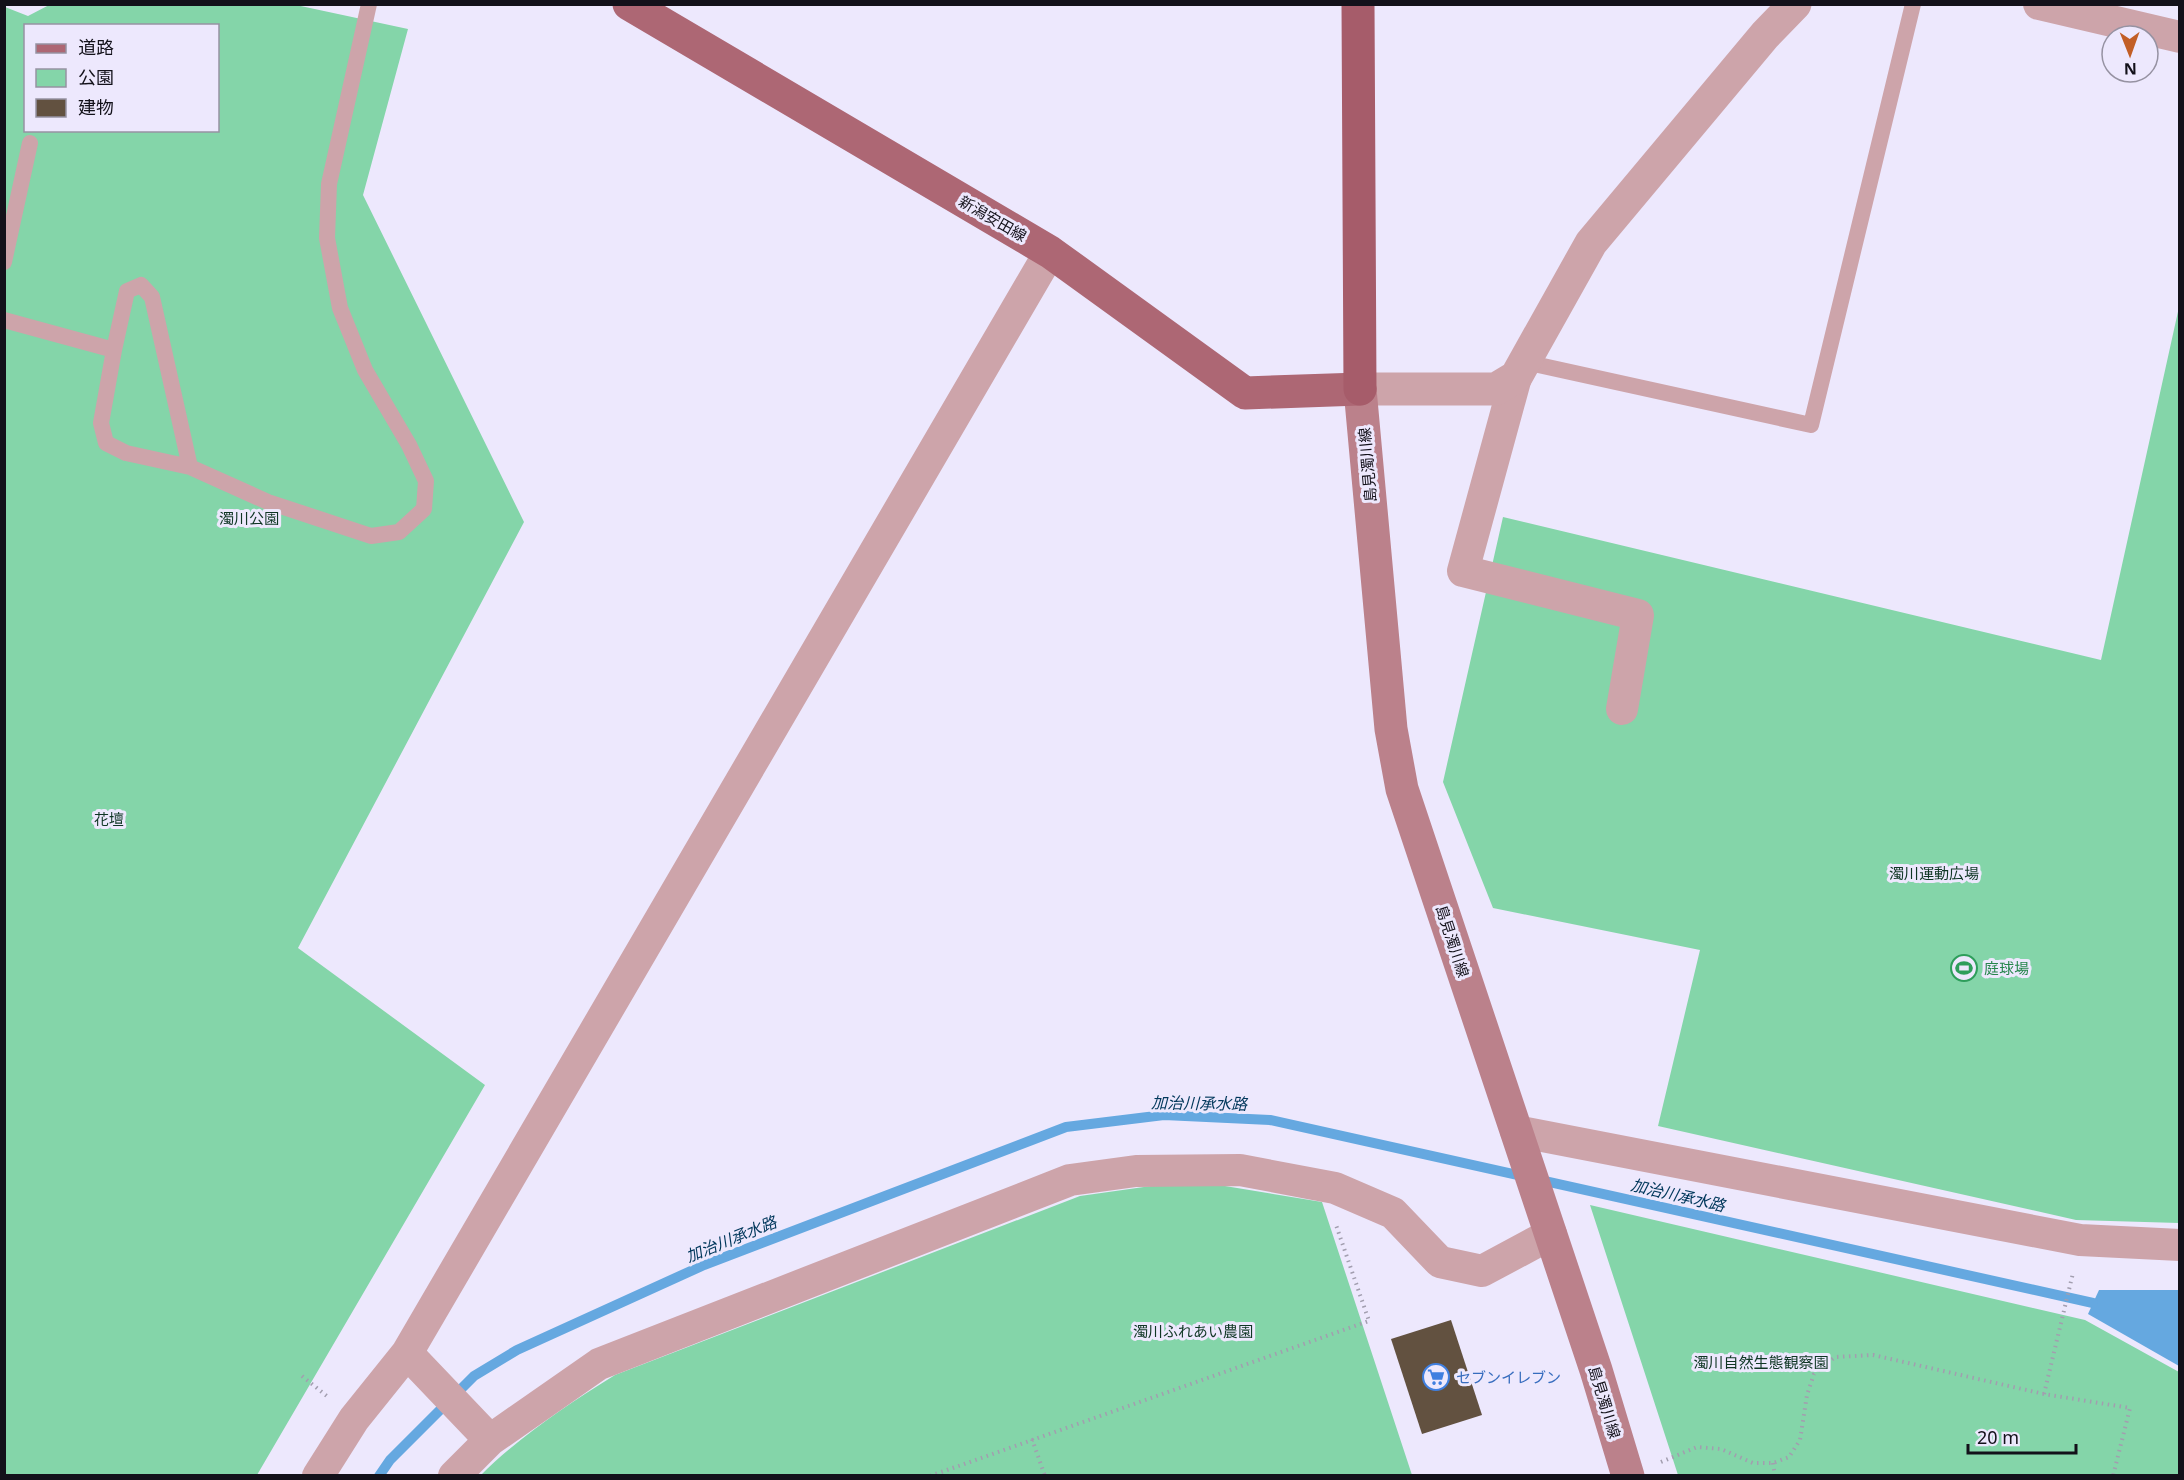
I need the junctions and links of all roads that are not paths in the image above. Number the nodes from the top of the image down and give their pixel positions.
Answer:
1 (369, 4) edge
2 (629, 4) edge
3 (1358, 4) edge
4 (1795, 4) edge
5 (1913, 4) edge
6 (2039, 4) edge
7 (2180, 37) edge
8 (30, 143) dead end
9 (1050, 252) junction
10 (4, 262) edge
11 (4, 320) edge
12 (114, 350) junction
13 (1521, 370) junction
14 (1360, 389) junction
15 (190, 467) junction
16 (1622, 709) dead end
17 (1516, 1131) junction
18 (1551, 1234) junction
19 (2180, 1245) edge
20 (407, 1353) junction
21 (490, 1440) junction
22 (1641, 1471) edge
23 (318, 1476) edge
24 (454, 1476) edge

1 - 15 lane
2 - 9 main road, 新潟安田線
3 - 14 highway
4 - 13 street
5 - 13 lane
6 - 7 street
8 - 10 lane
9 - 14 main road, 新潟安田線
9 - 20 street
11 - 12 lane
12 - 15 lane
12 - 15 lane
13 - 14 street
13 - 16 street
14 - 17 main road, 島見濁川線
17 - 18 main road, 島見濁川線
17 - 19 street
18 - 21 street
18 - 22 main road, 島見濁川線
20 - 21 street
20 - 23 street
21 - 24 street

